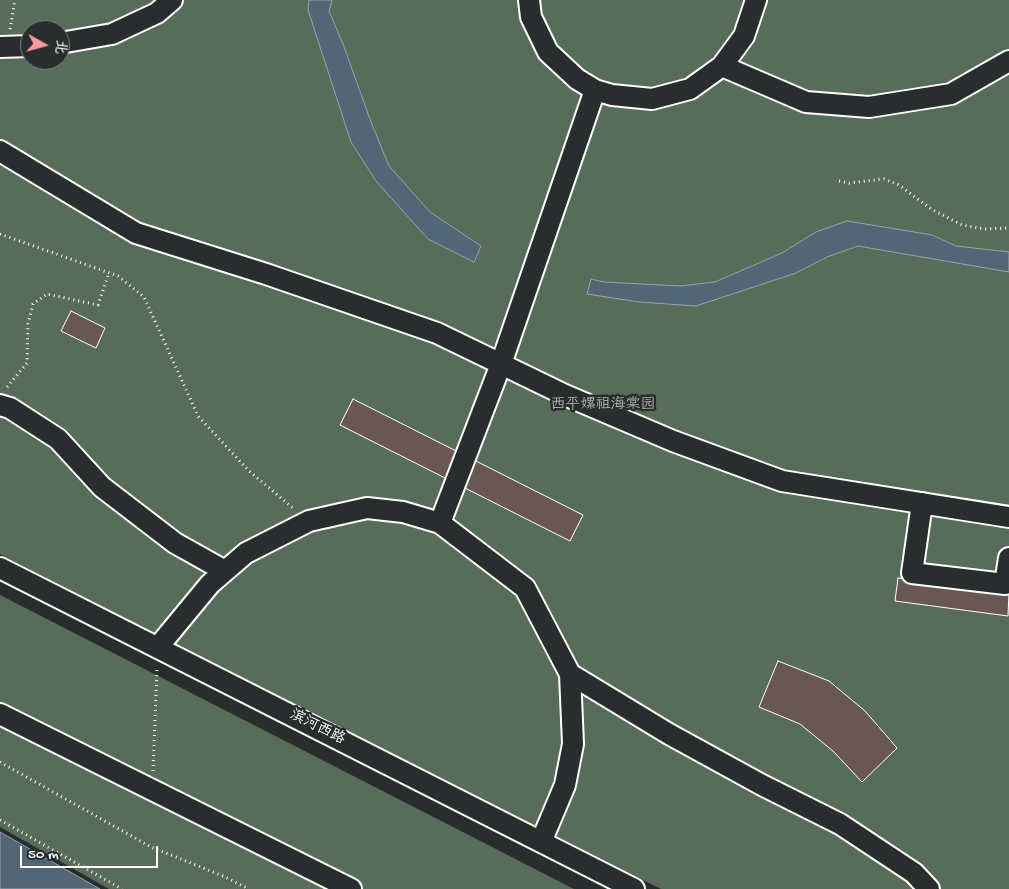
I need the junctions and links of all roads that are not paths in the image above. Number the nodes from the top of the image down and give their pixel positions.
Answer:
1 (172, 0) edge
2 (529, 0) edge
3 (756, 0) edge
4 (70, 41) edge
5 (20, 46) edge
6 (4, 47) edge
7 (1009, 61) edge
8 (722, 66) junction
9 (596, 90) junction
10 (0, 151) edge
11 (502, 364) junction
12 (3, 397) edge
13 (922, 503) junction
14 (1009, 517) edge
15 (440, 523) junction
16 (1009, 558) edge
17 (0, 568) edge
18 (224, 571) junction
19 (158, 647) junction
20 (570, 674) junction
21 (0, 714) edge
22 (541, 842) junction
23 (351, 889) edge
24 (634, 889) edge
25 (929, 889) edge

1 - 4 street
2 - 9 street
3 - 8 street
5 - 6 street
7 - 8 street
8 - 9 street
9 - 11 street
10 - 11 street
11 - 13 street
11 - 15 street
12 - 18 street
13 - 14 street
13 - 16 street
15 - 18 street
15 - 20 street
17 - 19 street, 滨河西路
18 - 19 street
19 - 22 street, 滨河西路
20 - 22 street
20 - 25 street
21 - 23 street
22 - 24 street, 滨河西路

